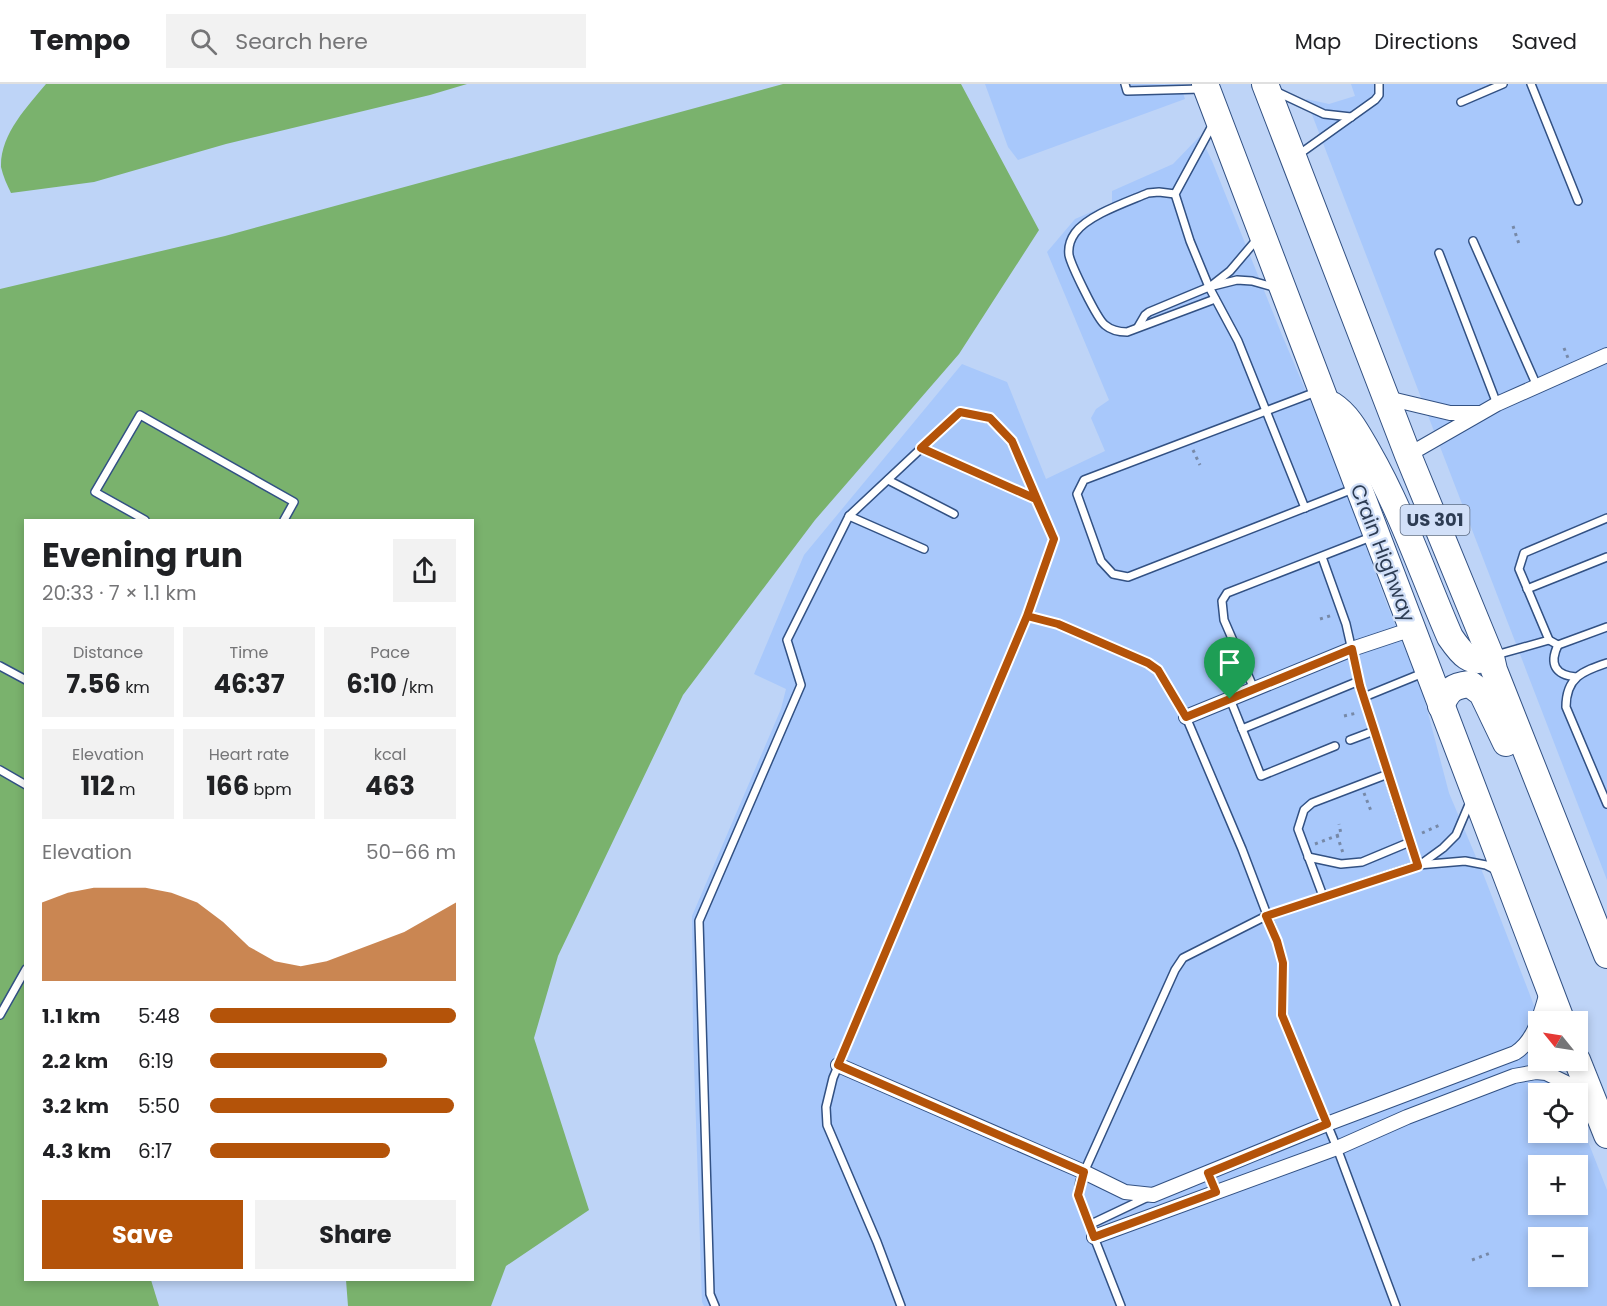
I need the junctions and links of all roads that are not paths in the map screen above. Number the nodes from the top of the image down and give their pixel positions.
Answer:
1 (1125, 84) edge
2 (1379, 84) edge
3 (1503, 84) edge
4 (1531, 84) edge
5 (1266, 85) edge
6 (1205, 86) edge
7 (1461, 102) dead end
8 (1217, 117) junction
9 (1351, 117) junction
10 (1294, 158) junction
11 (1175, 194) junction
12 (1578, 201) dead end
13 (1261, 234) junction
14 (1473, 241) dead end
15 (1440, 253) dead end
16 (1209, 288) junction
17 (1282, 290) junction
18 (1215, 299) junction
19 (1138, 328) junction
20 (1607, 355) edge
21 (1537, 386) junction
22 (1323, 395) junction
23 (1387, 398) junction
24 (1497, 404) junction
25 (1265, 411) junction
26 (1482, 412) junction
27 (921, 448) junction
28 (1408, 456) junction
29 (888, 480) junction
30 (1358, 487) junction
31 (1036, 499) junction
32 (1305, 508) junction
33 (954, 514) dead end
34 (849, 516) junction
35 (1607, 518) edge
36 (142, 519) edge
37 (285, 519) edge
38 (1376, 536) junction
39 (924, 549) dead end
40 (1322, 557) junction
41 (1607, 557) edge
42 (1527, 589) junction
43 (1027, 616) junction
44 (1607, 627) edge
45 (1412, 628) junction
46 (1549, 640) junction
47 (1558, 645) junction
48 (1352, 649) junction
49 (1491, 657) junction
50 (1606, 664) edge
51 (0, 666) edge
52 (1428, 671) junction
53 (1576, 677) junction
54 (24, 679) edge
55 (1359, 681) junction
56 (1254, 689) junction
57 (1364, 697) junction
58 (1230, 699) junction
59 (1441, 706) junction
60 (1186, 717) junction
61 (1242, 729) junction
62 (1374, 731) junction
63 (1350, 740) dead end
64 (1335, 746) dead end
65 (0, 770) edge
66 (1388, 774) junction
67 (24, 784) edge
68 (1474, 792) junction
69 (1607, 804) edge
70 (1410, 842) junction
71 (1308, 857) junction
72 (1418, 866) junction
73 (1506, 876) junction
74 (1323, 896) junction
75 (1266, 916) junction
76 (1596, 920) junction
77 (1607, 955) edge
78 (24, 973) edge
79 (1548, 987) junction
80 (1558, 1011) edge
81 (0, 1015) edge
82 (838, 1065) junction
83 (1581, 1071) edge
84 (1591, 1095) junction
85 (1327, 1124) junction
86 (1607, 1135) edge
87 (1337, 1148) junction
88 (1084, 1172) junction
89 (1208, 1173) junction
90 (1216, 1192) junction
91 (1153, 1195) junction
92 (1091, 1231) junction
93 (715, 1306) edge
94 (901, 1306) edge
95 (1120, 1306) edge
96 (1396, 1306) edge

1 - 6 lane
2 - 9 lane
3 - 7 lane
4 - 12 lane
5 - 9 lane
5 - 10 highway, US 301
6 - 8 highway, Crain Highway / US 301
8 - 11 lane
8 - 13 highway, Crain Highway / US 301
9 - 10 lane
10 - 23 highway, US 301
11 - 16 lane
11 - 19 lane
13 - 16 lane
13 - 17 highway, Crain Highway / US 301
14 - 21 lane
15 - 24 lane
16 - 17 lane
16 - 18 lane
16 - 19 lane
17 - 22 highway, Crain Highway / US 301
18 - 19 lane
18 - 25 lane
20 - 21 street
21 - 24 street
22 - 25 lane
22 - 30 highway, Crain Highway / US 301
22 - 49 highway
23 - 26 street
23 - 28 highway, US 301
24 - 26 street
25 - 32 lane
25 - 32 lane
26 - 28 street
27 - 29 lane
27 - 31 lane
27 - 31 lane
28 - 49 highway, US 301
29 - 33 lane
29 - 34 lane
30 - 32 lane
30 - 38 highway, Crain Highway / US 301
31 - 43 lane
34 - 39 lane
34 - 93 lane
35 - 42 lane
36 - 37 lane
38 - 40 lane
38 - 45 highway, Crain Highway / US 301
40 - 48 lane
40 - 56 lane
41 - 42 lane
42 - 46 lane
43 - 60 lane
43 - 82 lane
44 - 47 lane
45 - 48 street
45 - 52 highway, Crain Highway / US 301
46 - 47 lane
46 - 49 lane
47 - 53 lane
48 - 55 lane
48 - 56 street
49 - 76 highway, US 301
50 - 53 lane
51 - 54 lane
52 - 57 lane
52 - 59 highway, Crain Highway / US 301
53 - 69 lane
55 - 57 lane
55 - 61 lane
56 - 58 street
57 - 62 lane
58 - 60 street
58 - 61 lane
59 - 68 highway, Crain Highway / US 301
59 - 76 highway
60 - 75 lane
61 - 64 lane
62 - 63 lane
62 - 66 lane
65 - 67 lane
66 - 70 lane
66 - 71 lane
68 - 72 lane
68 - 73 highway, Crain Highway / US 301
70 - 71 lane
70 - 72 lane
71 - 74 lane
72 - 73 lane
72 - 74 lane
73 - 79 highway, Crain Highway / US 301
74 - 75 lane
75 - 85 lane
75 - 88 lane
76 - 77 highway, US 301
78 - 81 lane
79 - 80 highway, Crain Highway / US 301
79 - 85 street
82 - 88 street
82 - 94 lane
83 - 84 highway
84 - 86 highway
84 - 87 street
85 - 87 lane
85 - 89 street
87 - 90 street
87 - 96 lane
88 - 91 street
88 - 92 lane
89 - 90 lane
89 - 91 street
90 - 92 street
91 - 92 lane
92 - 95 lane

